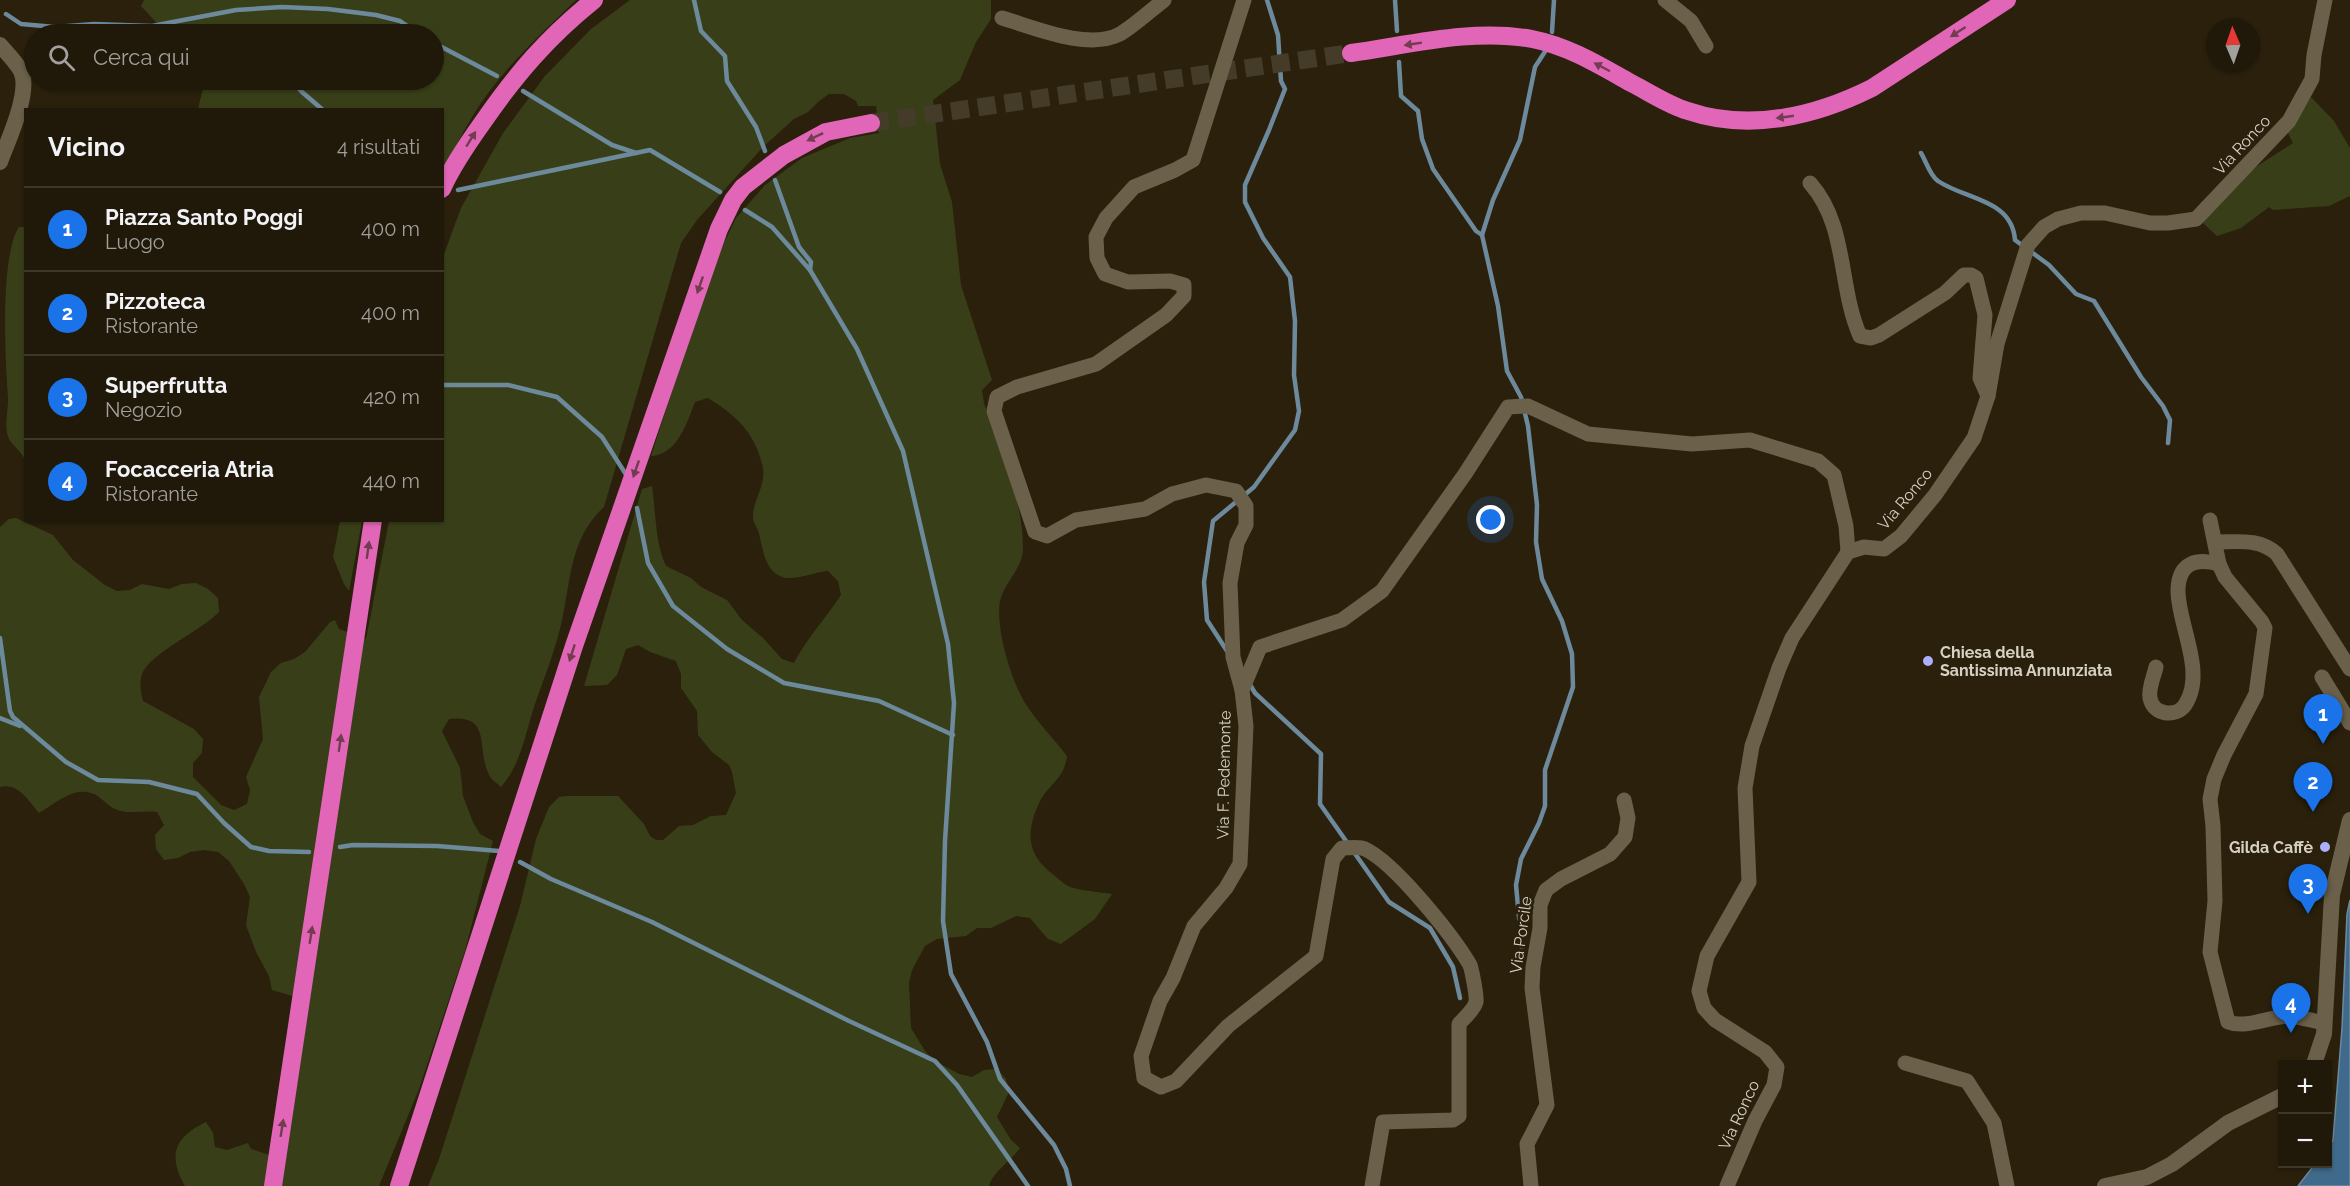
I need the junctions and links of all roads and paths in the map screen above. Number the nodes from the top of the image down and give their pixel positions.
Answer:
1 (594, 0) edge
2 (1164, 0) edge
3 (1244, 0) edge
4 (1665, 0) edge
5 (2007, 0) edge
6 (2325, 0) edge
7 (1002, 18) dead end
8 (0, 45) edge
9 (1706, 46) dead end
10 (1351, 53) tunnel mouth
11 (871, 123) tunnel mouth
12 (0, 162) edge
13 (1810, 183) dead end
14 (444, 186) edge
15 (1988, 396) junction
16 (2210, 520) dead end
17 (373, 522) edge
18 (2215, 542) junction
19 (1848, 552) junction
20 (2219, 564) junction
21 (2156, 667) dead end
22 (2350, 669) edge
23 (2322, 677) dead end
24 (1242, 690) junction
25 (2350, 723) edge
26 (1624, 800) dead end
27 (2350, 820) edge
28 (2347, 842) edge
29 (2324, 1023) junction
30 (2316, 1060) edge
31 (1905, 1063) dead end
32 (2278, 1098) edge
33 (273, 1186) edge
34 (399, 1186) edge
35 (1372, 1186) edge
36 (1531, 1186) edge
37 (1726, 1186) edge
38 (2007, 1186) edge
39 (2105, 1186) edge

14 -> 1 highway
2 - 7 street
3 - 24 street, Via F. Pedemonte
4 - 9 street
5 -> 10 highway
6 - 15 street, Via Ronco
8 - 12 main road
11 -> 34 highway
13 - 15 street
15 - 19 street, Via Ronco
16 - 18 street
33 -> 17 highway
18 - 20 street
18 - 22 street
19 - 24 street
19 - 37 street, Via Ronco
20 - 21 street
20 - 29 street
23 - 25 street
24 - 35 street, Via F. Pedemonte
26 - 36 street, Via Porcile
27 - 28 main road
28 - 29 main road
29 - 30 main road
31 - 38 street
32 - 39 main road

